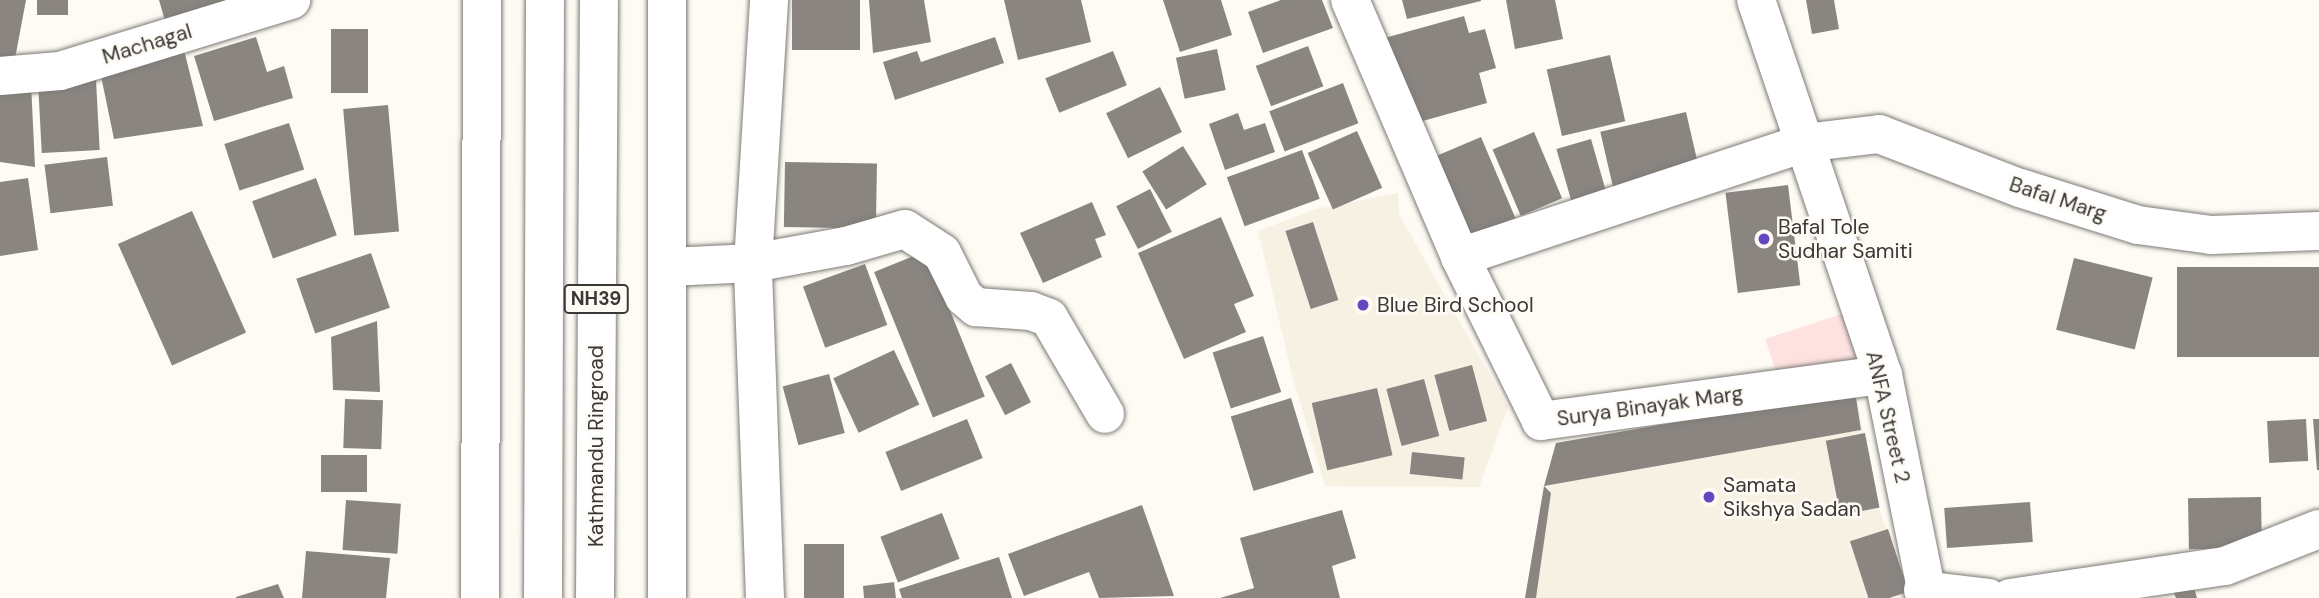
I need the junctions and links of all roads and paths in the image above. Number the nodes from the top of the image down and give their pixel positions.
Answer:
1 (291, 0) edge
2 (482, 0) edge
3 (545, 0) edge
4 (599, 0) edge
5 (667, 0) edge
6 (769, 0) edge
7 (1350, 0) edge
8 (1756, 0) edge
9 (0, 76) edge
10 (1804, 143) junction
11 (2319, 231) edge
12 (1460, 257) junction
13 (753, 263) junction
14 (669, 267) junction
15 (1883, 375) junction
16 (1105, 414) dead end
17 (2319, 529) edge
18 (1926, 594) edge
19 (480, 598) edge
20 (543, 598) edge
21 (596, 598) edge
22 (667, 598) edge
23 (765, 598) edge
24 (1989, 598) edge
25 (2010, 598) edge

1 - 9 main road, Machagal
2 - 19 main road
3 - 20 main road, NH39
4 - 21 main road, Kathmandu Ringroad / NH39
5 - 14 main road
6 - 13 main road
7 - 12 main road, Surya Binayak Marg
8 - 10 main road, ANFA Street 2
10 - 11 main road, Bafal Marg
10 - 12 main road, Bafal Marg
10 - 15 main road, ANFA Street 2
12 - 15 main road, Surya Binayak Marg
13 - 14 main road
13 - 16 main road
13 - 23 main road
14 - 22 main road
15 - 18 main road, ANFA Street 2
17 - 25 main road
18 - 24 main road

